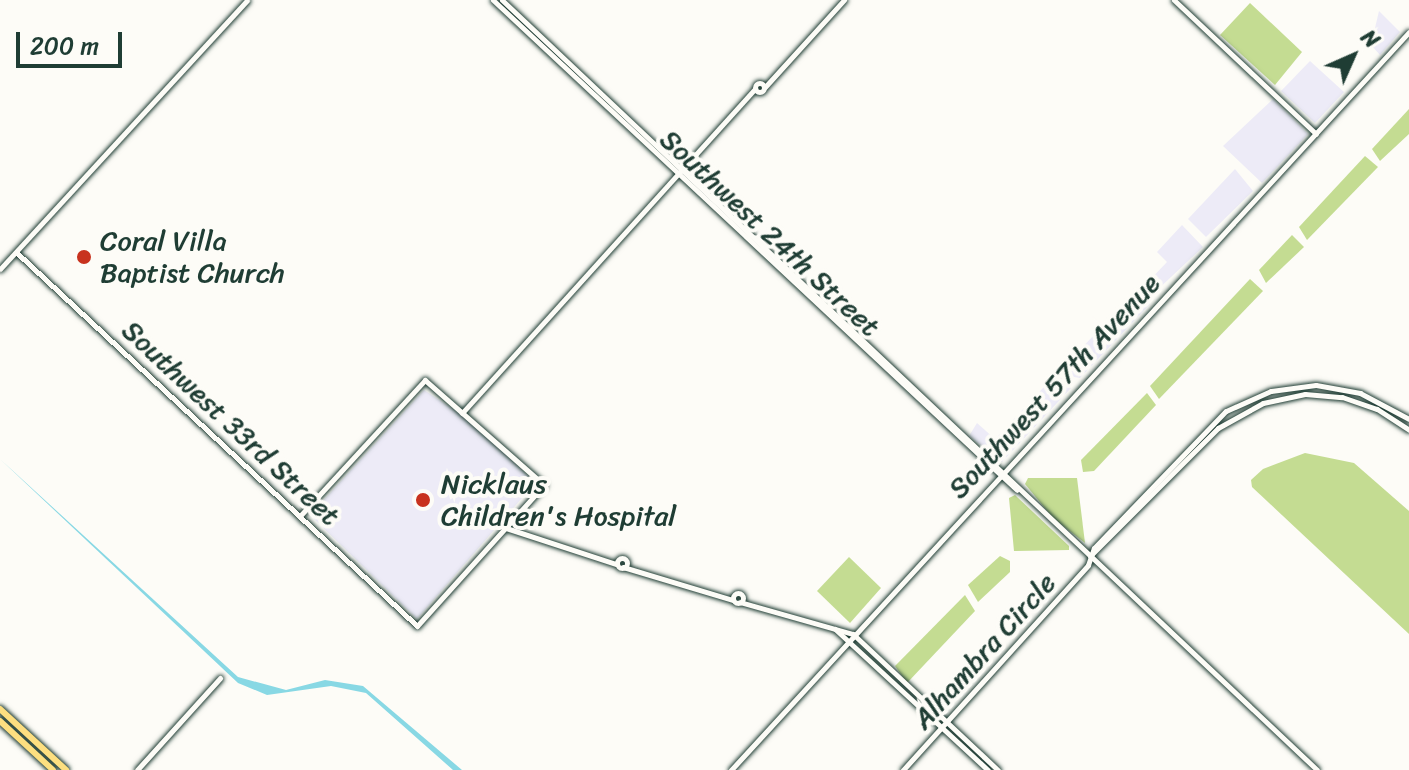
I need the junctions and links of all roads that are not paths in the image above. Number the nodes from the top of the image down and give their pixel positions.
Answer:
1 (247, 0) edge
2 (493, 0) edge
3 (502, 0) edge
4 (844, 0) edge
5 (1174, 0) edge
6 (1409, 32) edge
7 (1316, 134) junction
8 (680, 172) junction
9 (16, 252) junction
10 (0, 269) edge
11 (1226, 411) junction
12 (462, 413) junction
13 (1409, 419) edge
14 (1221, 426) junction
15 (1409, 430) edge
16 (999, 473) junction
17 (300, 516) junction
18 (506, 528) junction
19 (1089, 556) junction
20 (850, 637) junction
21 (220, 678) dead end
22 (0, 709) edge
23 (0, 721) edge
24 (944, 725) junction
25 (52, 769) edge
26 (65, 769) edge
27 (137, 770) edge
28 (731, 770) edge
29 (903, 770) edge
30 (988, 770) edge
31 (998, 770) edge
32 (1317, 770) edge

1 - 9 street
2 - 8 street, Southwest 24th Street
3 - 8 street, Southwest 24th Street
4 - 8 street
5 - 7 street
6 - 7 street, Southwest 57th Avenue
7 - 16 street, Southwest 57th Avenue
8 - 12 street
8 - 16 street, Southwest 24th Street
9 - 10 street
9 - 17 street, Southwest 33rd Street
11 - 13 street, Alhambra Circle
11 - 14 street
11 - 19 street, Alhambra Circle
12 - 17 street
12 - 18 street
14 - 15 street, Alhambra Circle
14 - 19 street, Alhambra Circle
16 - 19 street, Southwest 24th Street
16 - 20 street, Southwest 57th Avenue
17 - 18 street, Southwest 33rd Street
18 - 20 street
19 - 24 street, Alhambra Circle
19 - 32 street, Southwest 24th Street
20 - 24 street
20 - 28 street, Southwest 57th Avenue
21 - 27 street
22 - 26 main road
23 - 25 main road
24 - 29 street, Alhambra Circle
24 - 30 street
24 - 31 street
25 - 26 main road

